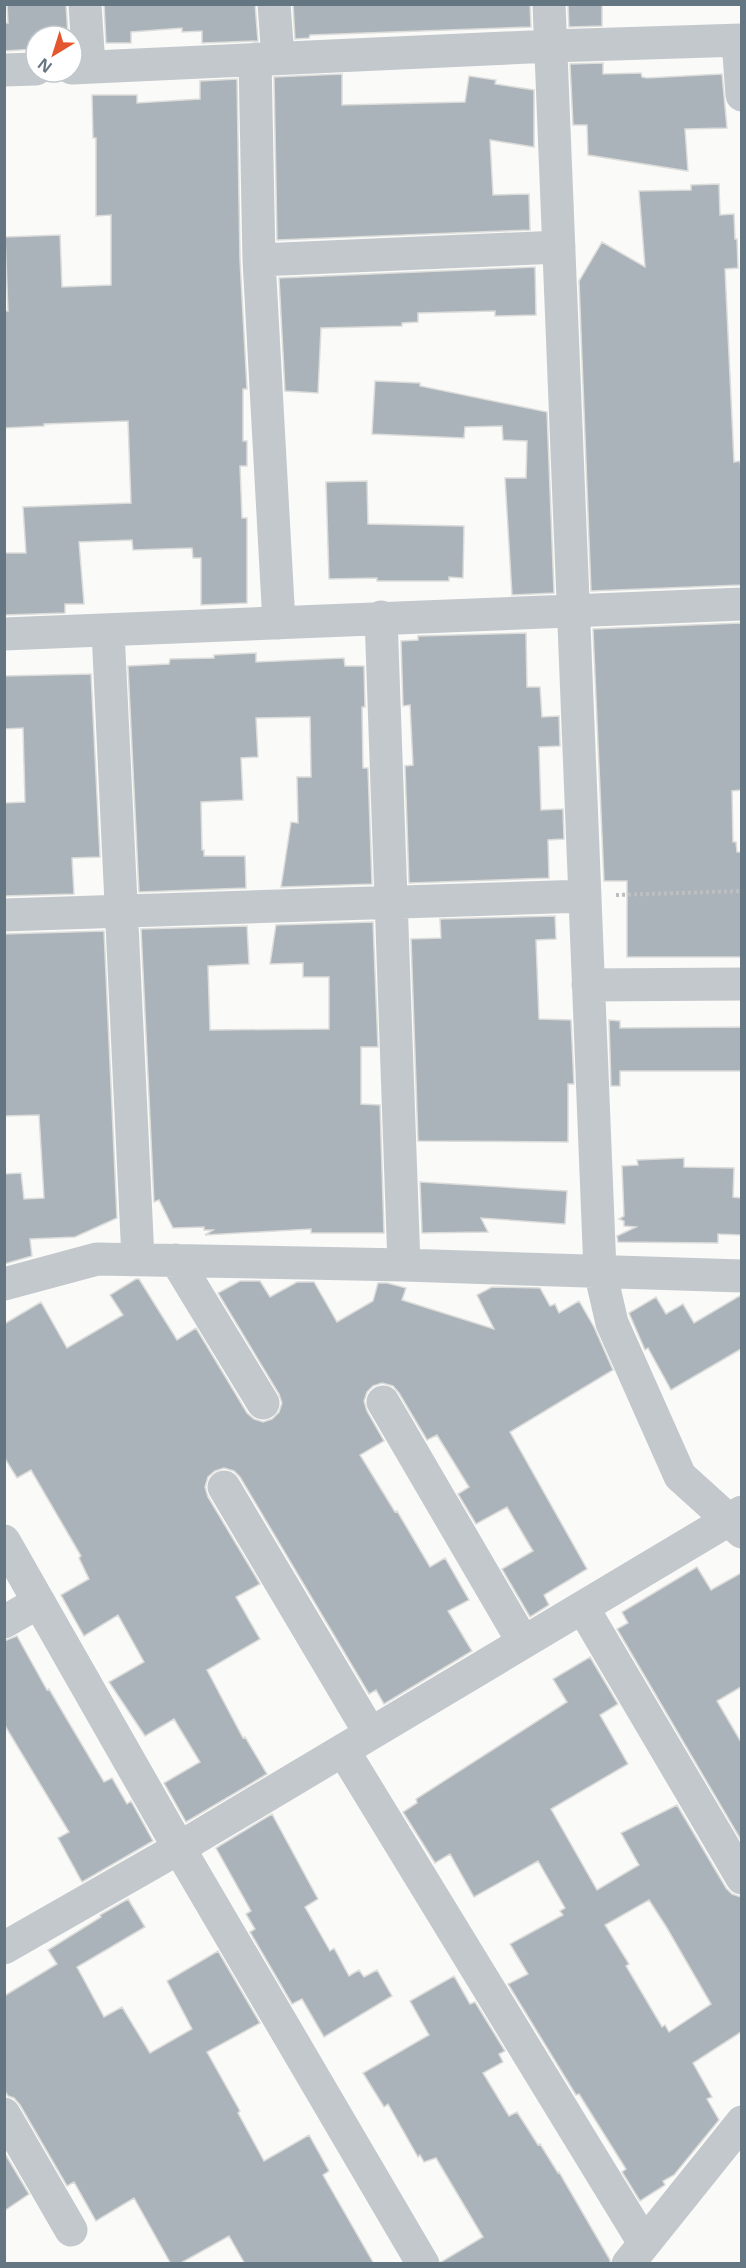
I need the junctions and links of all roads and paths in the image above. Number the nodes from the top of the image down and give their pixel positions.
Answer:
1 (85, 4) edge
2 (274, 4) edge
3 (549, 4) edge
4 (83, 24) edge
5 (740, 40) edge
6 (551, 46) junction
7 (266, 58) junction
8 (84, 67) edge
9 (24, 69) edge
10 (4, 70) edge
11 (741, 95) edge
12 (559, 247) junction
13 (259, 260) junction
14 (741, 604) edge
15 (573, 610) junction
16 (381, 617) junction
17 (279, 622) junction
18 (108, 631) junction
19 (4, 634) edge
20 (741, 891) edge
21 (585, 896) junction
22 (391, 902) junction
23 (122, 910) junction
24 (4, 915) edge
25 (741, 984) edge
26 (588, 985) junction
27 (138, 1259) junction
28 (177, 1260) junction
29 (404, 1264) junction
30 (600, 1271) junction
31 (741, 1276) edge
32 (4, 1284) edge
33 (383, 1402) dead end
34 (263, 1403) dead end
35 (224, 1487) dead end
36 (737, 1522) edge
37 (4, 1541) edge
38 (39, 1602) junction
39 (583, 1608) junction
40 (4, 1622) edge
41 (523, 1642) junction
42 (370, 1733) junction
43 (342, 1750) junction
44 (179, 1848) junction
45 (741, 1878) edge
46 (4, 1947) edge
47 (4, 2114) edge
48 (741, 2122) edge
49 (70, 2230) dead end
50 (636, 2253) edge
51 (423, 2264) edge

1 - 4 street
2 - 7 street
3 - 6 street
5 - 6 street
5 - 11 street
6 - 7 street
6 - 12 street
7 - 8 street
7 - 13 street
9 - 10 street
12 - 13 street
12 - 15 street
13 - 17 street
14 - 15 street
15 - 16 street
15 - 21 street
16 - 17 street
16 - 22 street
17 - 18 street
18 - 19 street
18 - 23 street
20 - 21 path
21 - 22 street
21 - 26 street
22 - 23 street
22 - 29 street
23 - 24 street
23 - 27 street
25 - 26 street
26 - 30 street
27 - 28 street
27 - 32 street
28 - 29 street
28 - 34 street
29 - 30 street
30 - 31 street
30 - 36 street
33 - 41 street
35 - 42 street
36 - 39 street
37 - 38 street
38 - 40 street
38 - 44 street
39 - 41 street
39 - 45 street
41 - 42 street
42 - 43 street
43 - 44 street
43 - 50 street
44 - 46 street
44 - 51 street
47 - 49 street
48 - 50 street

